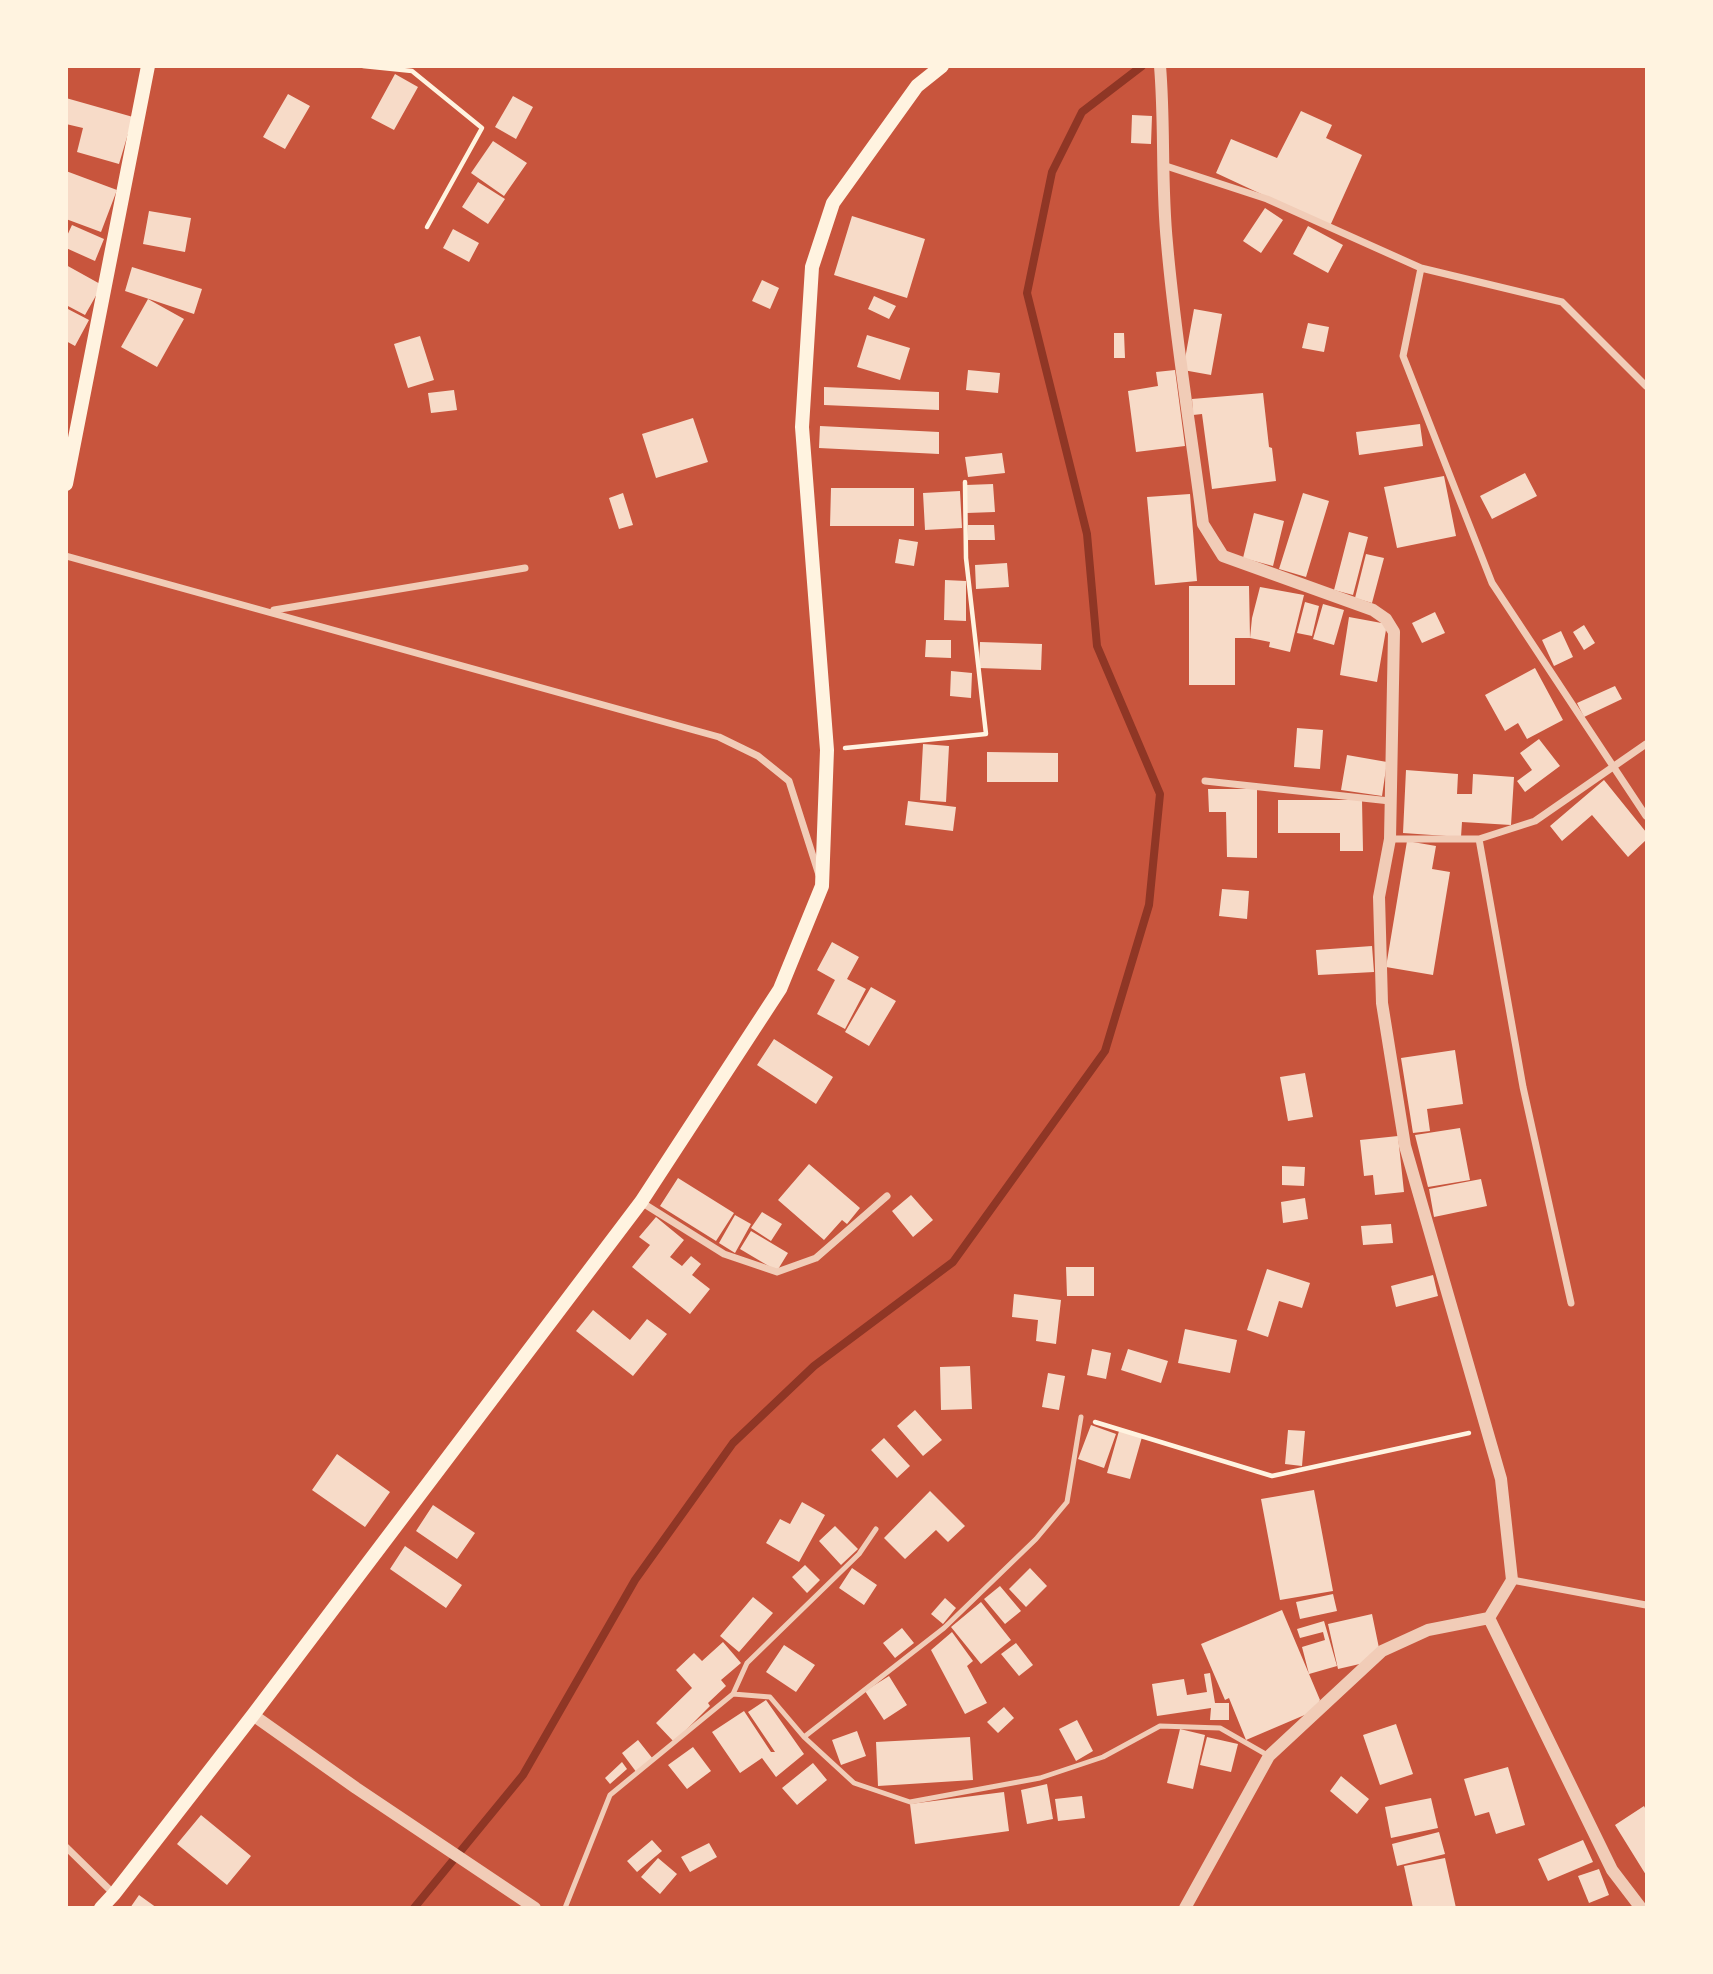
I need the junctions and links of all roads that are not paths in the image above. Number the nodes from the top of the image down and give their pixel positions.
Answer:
1 (148, 66) edge
2 (942, 66) edge
3 (1160, 66) edge
4 (1162, 164) junction
5 (1421, 268) junction
6 (1647, 386) edge
7 (66, 484) edge
8 (66, 556) edge
9 (525, 568) dead end
10 (270, 611) junction
11 (1647, 744) edge
12 (1613, 767) junction
13 (1205, 780) dead end
14 (1390, 801) junction
15 (1647, 816) edge
16 (1390, 839) junction
17 (1479, 839) junction
18 (822, 886) junction
19 (887, 1196) dead end
20 (641, 1202) junction
21 (1571, 1303) dead end
22 (1081, 1417) road end
23 (876, 1529) dead end
24 (1512, 1580) junction
25 (1647, 1605) edge
26 (1489, 1618) junction
27 (733, 1694) junction
28 (253, 1715) junction
29 (804, 1737) junction
30 (1269, 1756) junction
31 (66, 1847) edge
32 (114, 1894) junction
33 (535, 1907) edge
34 (101, 1908) edge
35 (565, 1908) edge
36 (1185, 1908) edge
37 (1641, 1908) edge

1 - 7 main road
2 - 18 main road
3 - 4 street
4 - 5 street
4 - 14 street
5 - 6 street
5 - 12 street
8 - 10 street
9 - 10 street
10 - 18 street
11 - 12 street
12 - 15 street
12 - 17 street
13 - 14 street
14 - 16 street
16 - 17 street
16 - 24 street
17 - 21 street
18 - 20 main road
19 - 20 street
20 - 28 main road
22 - 29 lane
23 - 27 lane
24 - 25 street
24 - 26 street
26 - 30 street
26 - 37 street
27 - 29 lane
27 - 35 lane
28 - 32 main road
28 - 33 street
29 - 30 lane
30 - 36 street
31 - 32 street
32 - 34 main road

